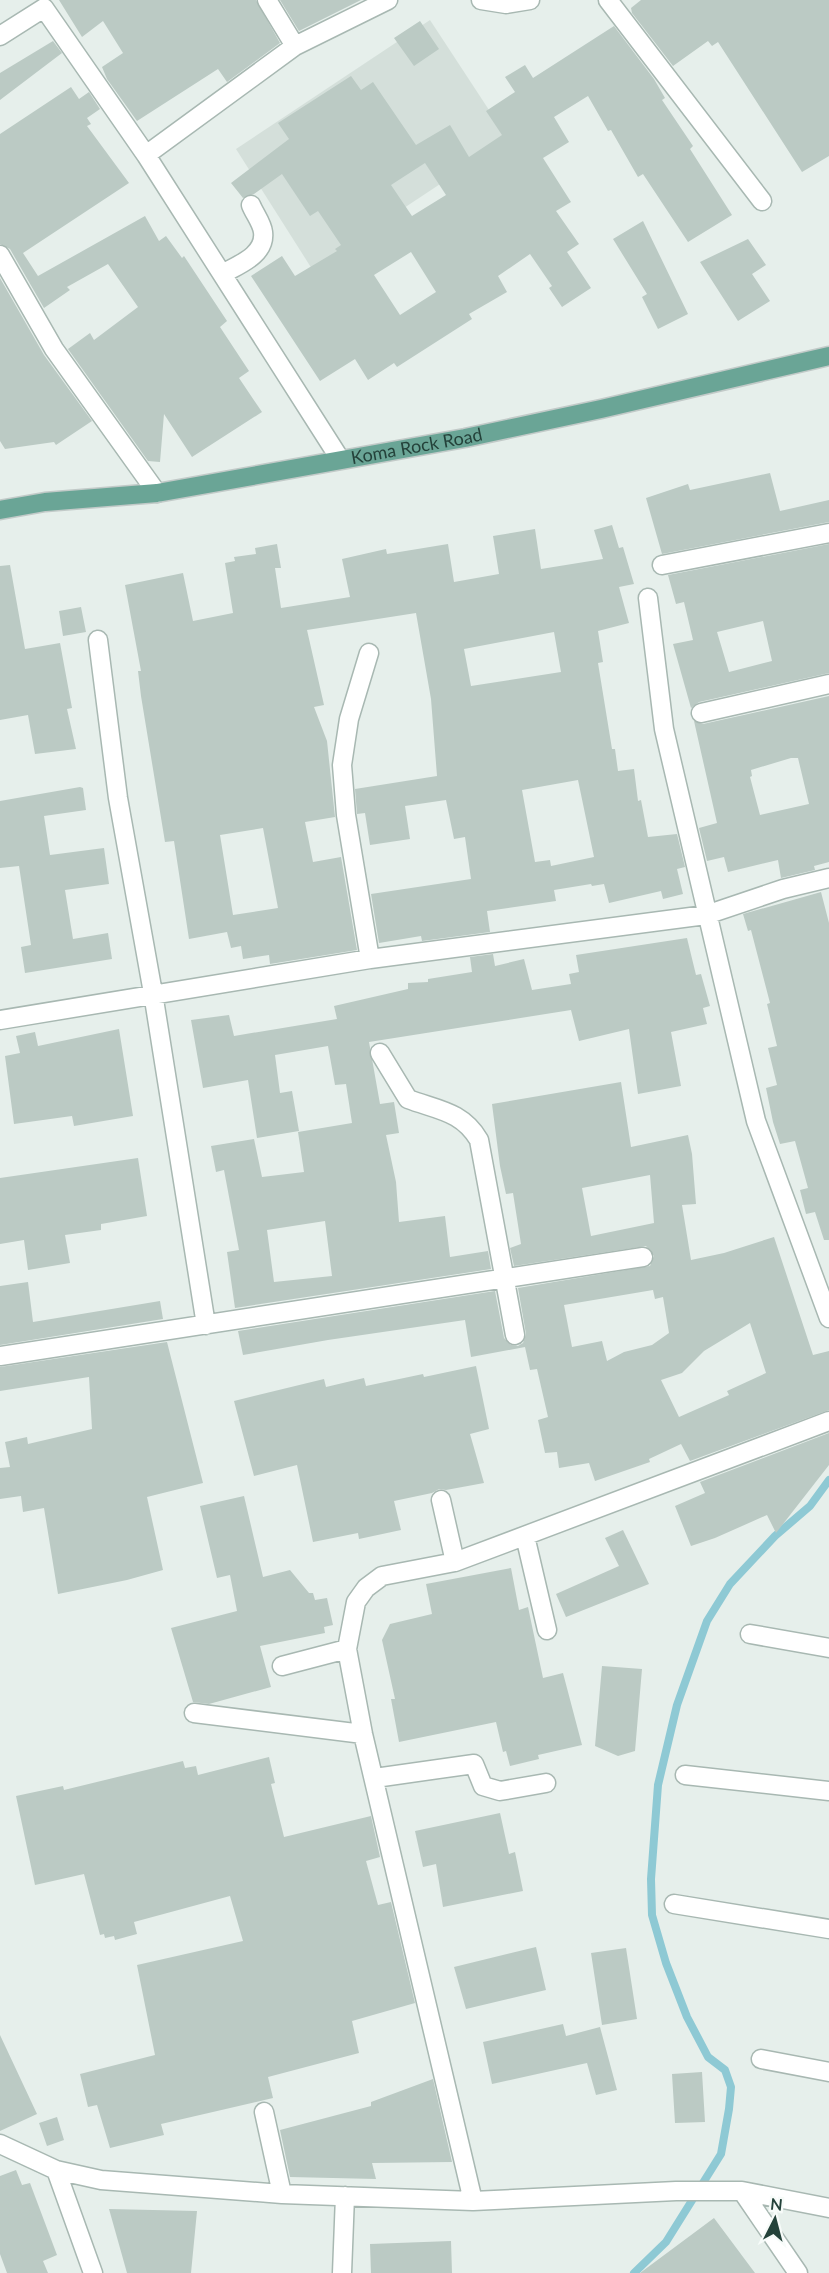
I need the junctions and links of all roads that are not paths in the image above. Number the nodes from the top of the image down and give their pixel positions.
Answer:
1 (267, 0) edge
2 (388, 0) edge
3 (482, 0) edge
4 (530, 0) edge
5 (608, 0) edge
6 (41, 4) edge
7 (0, 36) edge
8 (296, 46) junction
9 (146, 155) junction
10 (762, 201) dead end
11 (251, 205) dead end
12 (0, 255) edge
13 (222, 274) junction
14 (829, 356) edge
15 (340, 459) junction
16 (157, 494) junction
17 (0, 510) edge
18 (829, 533) edge
19 (662, 566) dead end
20 (648, 598) dead end
21 (98, 640) dead end
22 (369, 653) dead end
23 (829, 684) edge
24 (701, 713) dead end
25 (829, 878) edge
26 (706, 915) junction
27 (370, 959) junction
28 (153, 993) junction
29 (0, 1020) edge
30 (380, 1053) dead end
31 (643, 1257) dead end
32 (505, 1278) junction
33 (829, 1318) edge
34 (206, 1325) junction
35 (515, 1335) dead end
36 (0, 1356) edge
37 (829, 1421) edge
38 (441, 1500) dead end
39 (525, 1536) junction
40 (455, 1563) junction
41 (547, 1630) dead end
42 (750, 1634) dead end
43 (829, 1648) edge
44 (347, 1650) junction
45 (282, 1666) dead end
46 (194, 1713) dead end
47 (363, 1734) junction
48 (685, 1775) dead end
49 (375, 1778) junction
50 (546, 1783) dead end
51 (829, 1791) edge
52 (674, 1904) dead end
53 (829, 1929) edge
54 (761, 2059) dead end
55 (829, 2072) edge
56 (264, 2112) dead end
57 (0, 2144) edge
58 (56, 2170) junction
59 (742, 2191) junction
60 (282, 2194) junction
61 (345, 2196) junction
62 (473, 2201) junction
63 (829, 2208) edge
64 (93, 2273) edge
65 (342, 2273) edge
66 (798, 2273) edge

1 - 8 street
2 - 8 street
3 - 4 street
5 - 10 street
6 - 7 street
6 - 9 street
8 - 9 street
9 - 13 street
11 - 13 street
12 - 16 street
13 - 15 street
14 - 15 main road, Koma Rock Road
15 - 16 main road, Koma Rock Road
16 - 17 main road, Koma Rock Road
18 - 19 street
20 - 26 street
21 - 28 street
22 - 27 street
23 - 24 street
25 - 26 street
26 - 27 street
26 - 33 street
27 - 28 street
28 - 29 street
28 - 34 street
30 - 32 street
31 - 32 street
32 - 34 street
32 - 35 street
34 - 36 street
37 - 39 street
38 - 40 street
39 - 40 street
39 - 41 street
40 - 44 street
42 - 43 street
44 - 45 street
44 - 47 street
46 - 47 street
47 - 49 street
48 - 51 street
49 - 50 street
49 - 62 street
52 - 53 street
54 - 55 street
56 - 60 street
57 - 58 street
58 - 60 street
58 - 64 street
59 - 62 street
59 - 63 street
59 - 66 street
60 - 61 street
61 - 62 street
61 - 65 street

